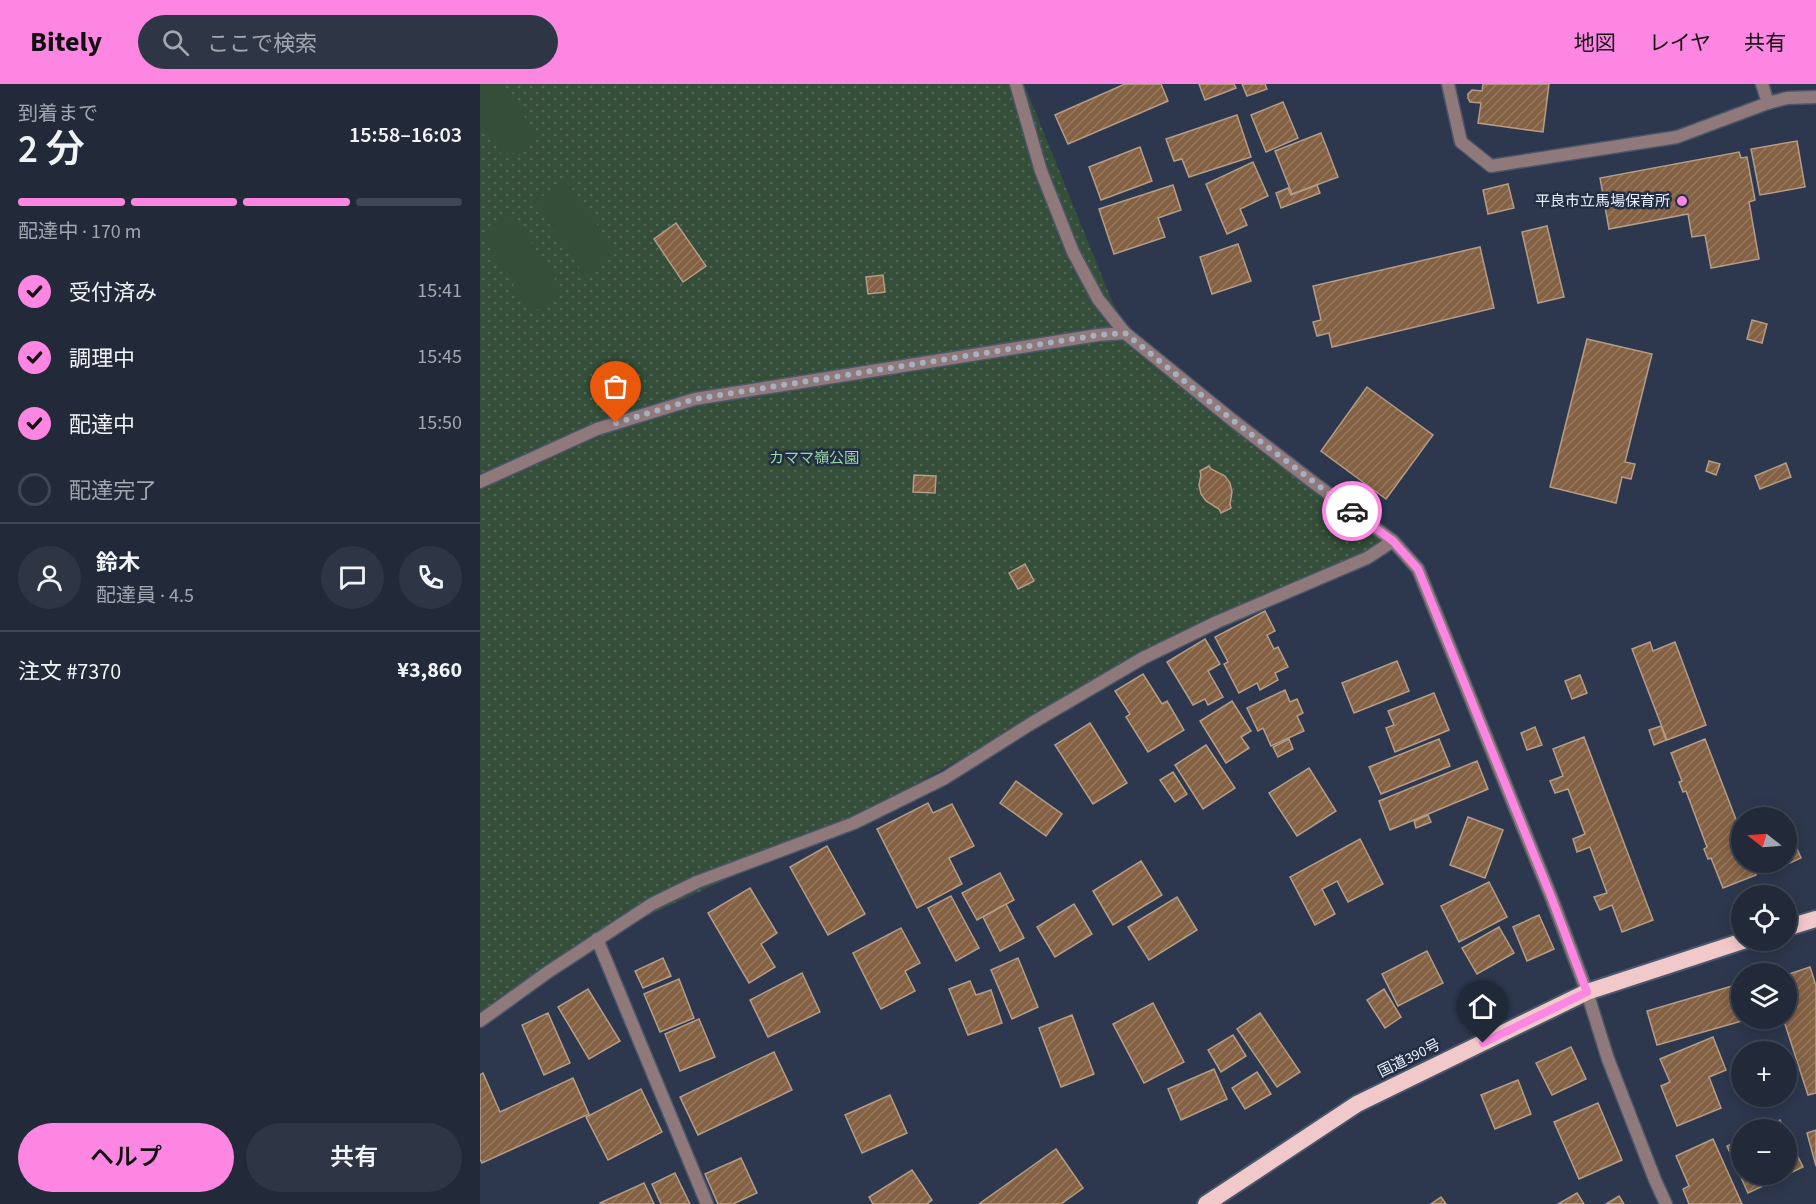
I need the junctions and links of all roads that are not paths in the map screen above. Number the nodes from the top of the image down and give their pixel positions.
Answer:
1 (1016, 84) edge
2 (1448, 84) edge
3 (1762, 84) edge
4 (1816, 97) edge
5 (1768, 103) junction
6 (1125, 333) junction
7 (480, 482) edge
8 (1393, 541) junction
9 (1816, 919) edge
10 (1797, 925) edge
11 (597, 939) junction
12 (1731, 945) edge
13 (1587, 992) junction
14 (480, 1021) edge
15 (707, 1204) edge
16 (1206, 1204) edge
17 (1666, 1204) edge

1 - 6 street
2 - 5 street
3 - 5 street
4 - 5 street
6 - 7 street
6 - 8 street
8 - 11 street
8 - 13 street
9 - 10 highway
11 - 14 street
11 - 15 street
12 - 13 highway, 国道390号
13 - 16 highway, 国道390号
13 - 17 street

